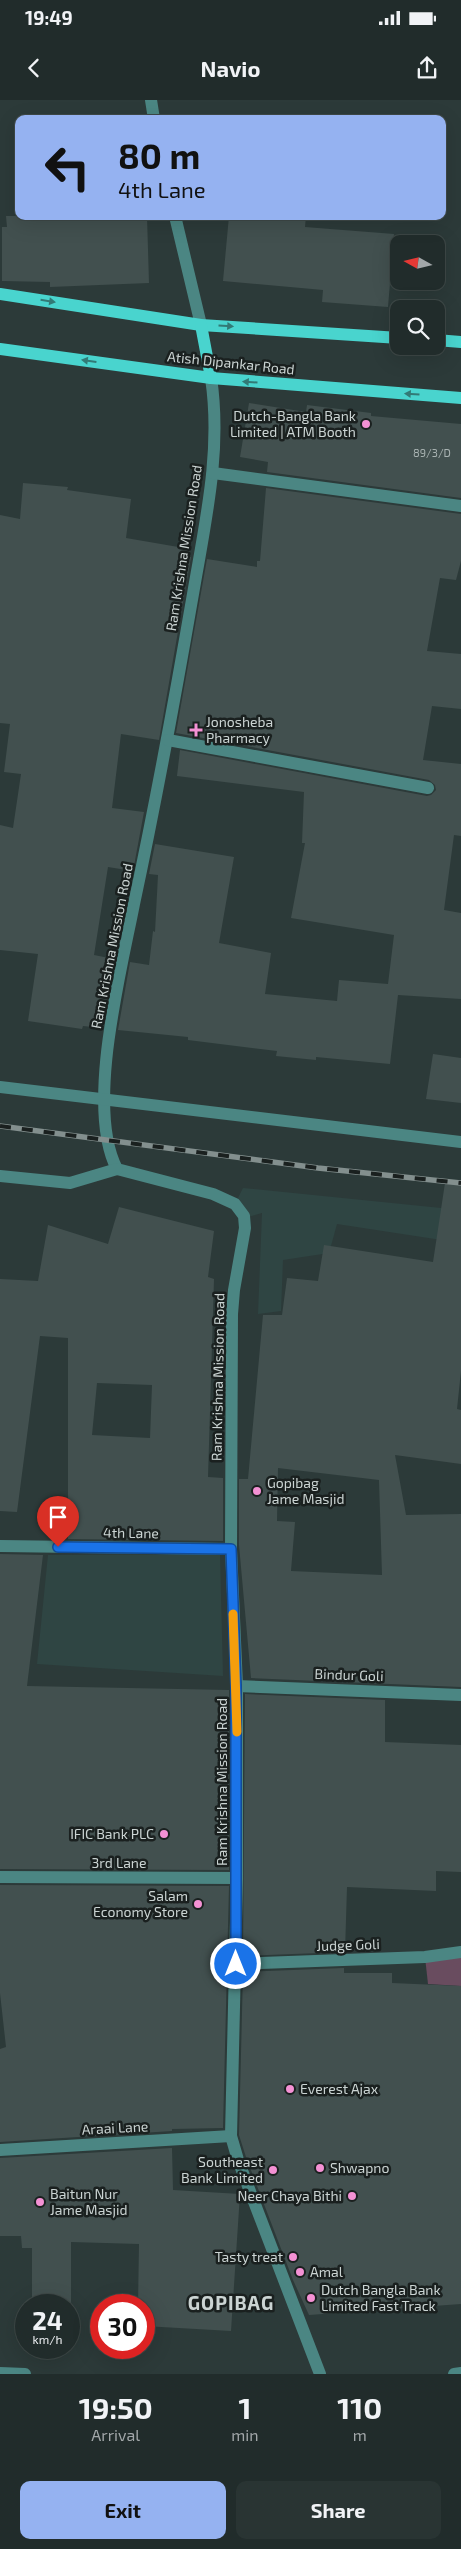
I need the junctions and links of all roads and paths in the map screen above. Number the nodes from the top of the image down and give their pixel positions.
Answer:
1 (151, 100) edge
2 (153, 115) edge
3 (176, 220) edge
4 (0, 294) edge
5 (201, 325) junction
6 (390, 337) edge
7 (445, 341) edge
8 (461, 342) edge
9 (0, 349) edge
10 (211, 378) junction
11 (461, 398) edge
12 (213, 473) junction
13 (461, 506) edge
14 (168, 740) junction
15 (428, 788) dead end
16 (0, 1087) edge
17 (102, 1100) junction
18 (461, 1142) edge
19 (117, 1169) junction
20 (0, 1176) edge
21 (0, 1546) edge
22 (231, 1549) junction
23 (236, 1686) junction
24 (461, 1695) edge
25 (0, 1877) edge
26 (237, 1878) junction
27 (461, 1952) edge
28 (236, 1964) junction
29 (231, 2136) junction
30 (0, 2150) edge
31 (0, 2373) edge
32 (461, 2373) edge
33 (25, 2374) edge
34 (320, 2374) edge
35 (454, 2374) edge

1 - 2 street
3 - 5 street
4 -> 5 main road
5 -> 6 main road
5 - 10 main road
7 - 8 main road
10 -> 9 main road, Atish Dipankar Road
11 -> 10 main road, Atish Dipankar Road
10 - 12 street, Ram Krishna Mission Road
12 - 13 street
12 - 14 street, Ram Krishna Mission Road
14 - 15 street
14 - 17 street, Ram Krishna Mission Road
16 - 17 street
17 - 18 street
17 - 19 street, Ram Krishna Mission Road
19 - 20 street
19 - 22 street, Ram Krishna Mission Road
21 - 22 street, 4th Lane
22 - 23 street, Ram Krishna Mission Road
23 - 24 street, Bindur Goli
23 - 26 street, Ram Krishna Mission Road
25 - 26 street, 3rd Lane
26 - 28 street, Ram Krishna Mission Road
27 - 28 street, Judge Goli
28 - 29 street, Ram Krishna Mission Road
29 - 30 street, Araai Lane
29 - 34 street, Ram Krishna Mission Road
31 - 33 street
32 - 35 street

